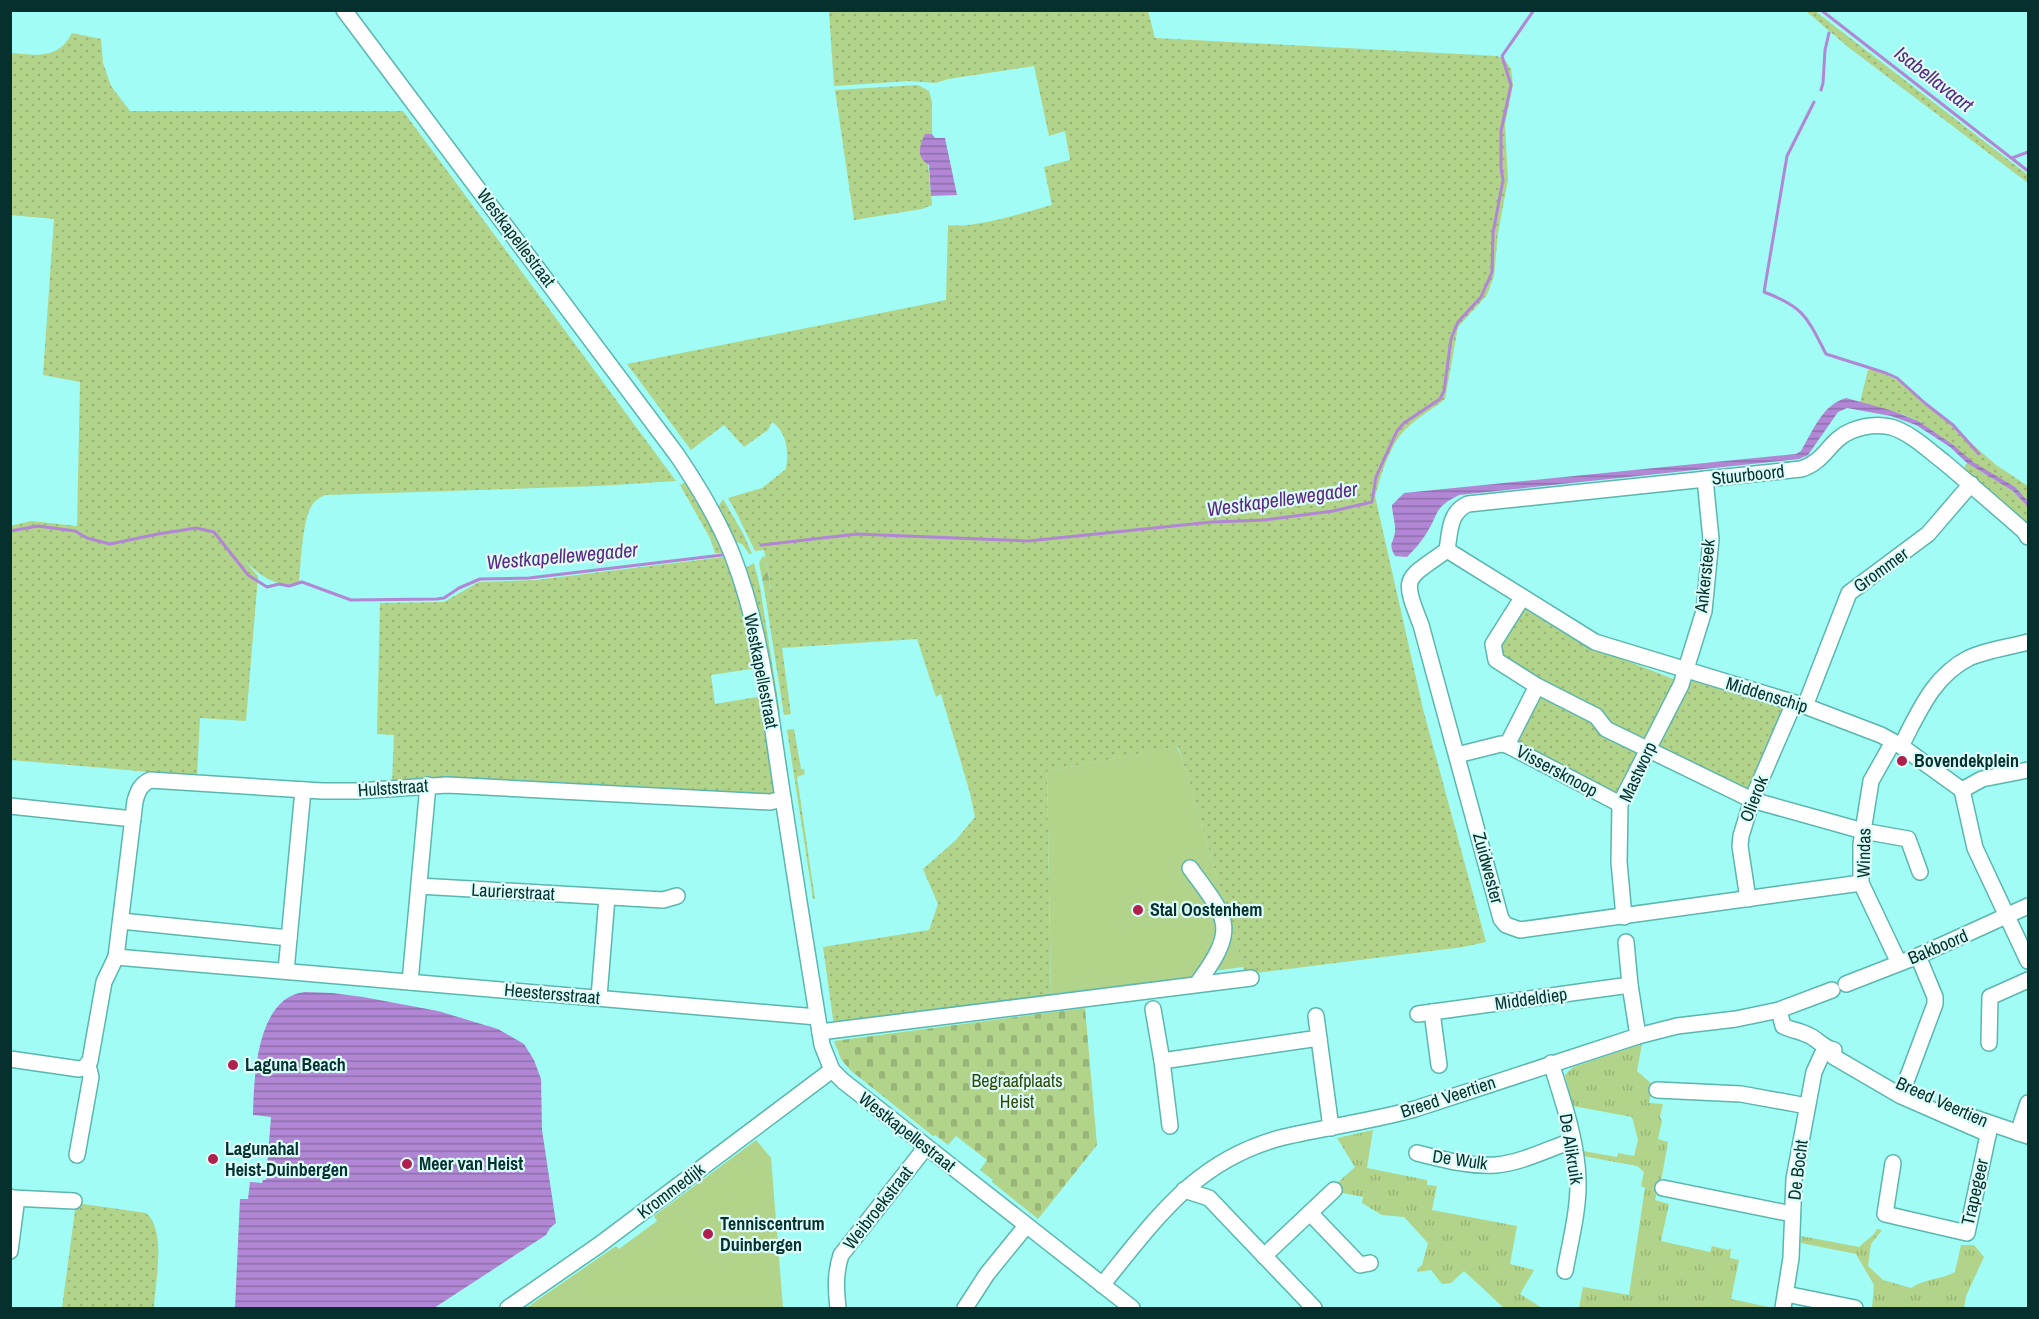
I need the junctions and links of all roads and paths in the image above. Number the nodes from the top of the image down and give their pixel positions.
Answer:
1 (344, 10) edge
2 (1705, 479) junction
3 (1971, 484) junction
4 (2028, 537) edge
5 (1447, 550) junction
6 (1522, 598) junction
7 (2028, 642) edge
8 (1685, 670) junction
9 (1537, 686) junction
10 (1800, 705) junction
11 (1897, 744) junction
12 (1507, 745) junction
13 (1647, 750) junction
14 (1456, 755) junction
15 (2028, 770) edge
16 (428, 785) junction
17 (303, 790) junction
18 (1962, 790) junction
19 (783, 800) junction
20 (1752, 800) junction
21 (1620, 804) junction
22 (10, 806) edge
23 (133, 819) junction
24 (1863, 831) junction
25 (1190, 868) dead end
26 (1920, 872) dead end
27 (1861, 883) junction
28 (419, 886) junction
29 (677, 896) dead end
30 (607, 897) junction
31 (1748, 899) junction
32 (2028, 906) edge
33 (1624, 917) junction
34 (2007, 918) junction
35 (121, 921) junction
36 (289, 938) junction
37 (1626, 942) dead end
38 (1918, 956) junction
39 (116, 957) junction
40 (2028, 962) edge
41 (1899, 963) junction
42 (286, 971) junction
43 (1251, 978) dead end
44 (2028, 980) edge
45 (410, 982) junction
46 (1197, 984) junction
47 (1630, 985) junction
48 (599, 998) junction
49 (1153, 1009) dead end
50 (1779, 1010) junction
51 (1316, 1016) dead end
52 (819, 1024) junction
53 (1638, 1036) junction
54 (1319, 1038) junction
55 (1989, 1043) dead end
56 (1825, 1048) junction
57 (10, 1059) edge
58 (1162, 1061) junction
59 (1551, 1064) junction
60 (88, 1065) junction
61 (1439, 1065) dead end
62 (831, 1070) junction
63 (1904, 1087) junction
64 (1657, 1090) dead end
65 (2028, 1103) edge
66 (1807, 1106) junction
67 (1170, 1126) dead end
68 (1331, 1128) junction
69 (1989, 1129) junction
70 (2023, 1135) edge
71 (1572, 1141) junction
72 (926, 1147) junction
73 (1416, 1153) dead end
74 (77, 1155) dead end
75 (1893, 1163) dead end
76 (1210, 1169) junction
77 (1663, 1188) dead end
78 (1184, 1190) junction
79 (1334, 1190) dead end
80 (11, 1198) edge
81 (1209, 1198) junction
82 (74, 1201) dead end
83 (1310, 1213) junction
84 (1792, 1214) junction
85 (1026, 1226) junction
86 (10, 1251) edge
87 (1264, 1256) junction
88 (1370, 1263) dead end
89 (1565, 1271) dead end
90 (1102, 1285) junction
91 (1784, 1301) edge
92 (508, 1308) edge
93 (838, 1308) edge
94 (965, 1308) edge
95 (1131, 1308) edge
96 (1314, 1308) edge
97 (1855, 1308) edge

1 - 19 street, Westkapellestraat
2 - 3 street, Stuurboord
2 - 5 street, Stuurboord
2 - 8 street, Ankersteek
3 - 4 street, Stuurboord
3 - 10 street, Grommer
5 - 6 street, Middenschip
5 - 14 street, Zuidwester
6 - 8 street, Middenschip
6 - 9 street
7 - 11 street, Windas
8 - 10 street, Middenschip
8 - 13 street, Mastworp
9 - 12 street
9 - 13 street
10 - 11 street, Middenschip
10 - 20 street, Olierok
11 - 18 street, Middenschip
11 - 24 street, Windas
12 - 14 street, Vissersknoop
12 - 21 street, Vissersknoop
13 - 20 street
13 - 21 street, Mastworp
14 - 33 street, Zuidwester
15 - 18 street
16 - 17 street, Hulststraat
16 - 19 street, Hulststraat
16 - 28 street
17 - 23 street, Hulststraat
17 - 36 street
18 - 34 street
19 - 52 street, Westkapellestraat
20 - 24 street
20 - 31 street, Olierok
21 - 33 street, Mastworp
22 - 23 street
23 - 35 street, Hulststraat
24 - 26 street
24 - 27 street, Windas
25 - 46 street
27 - 31 street, Zuidwester
27 - 41 street, Windas
28 - 30 street, Laurierstraat
28 - 45 street
29 - 30 street, Laurierstraat
30 - 48 street
31 - 33 street, Zuidwester
32 - 34 street, Bakboord
34 - 38 street, Bakboord
34 - 40 street
35 - 36 street
35 - 39 street
36 - 42 street
37 - 47 street
38 - 41 street, Bakboord
38 - 63 street
39 - 42 street, Heestersstraat
39 - 60 street
41 - 50 street, Bakboord
42 - 45 street, Heestersstraat
43 - 46 street, Heestersstraat
44 - 55 street
45 - 48 street, Heestersstraat
46 - 52 street, Heestersstraat
47 - 53 street
47 - 61 street, Middeldiep
48 - 52 street, Heestersstraat
49 - 58 street
50 - 53 street, Breed Veertien
50 - 56 street, Breed Veertien
51 - 54 street
52 - 62 street, Westkapellestraat
53 - 59 street, Breed Veertien
54 - 58 street
54 - 68 street
56 - 63 street, Breed Veertien
56 - 66 street, De Bocht
56 - 69 street, Breed Veertien
57 - 60 street
58 - 67 street
59 - 68 street, Breed Veertien
59 - 71 street, De Alikruik
60 - 74 street
62 - 72 street, Westkapellestraat
62 - 92 street, Krommedijk
63 - 69 street, Breed Veertien
64 - 66 street
65 - 70 street
66 - 84 street, De Bocht
68 - 76 street, Breed Veertien
69 - 70 street, Breed Veertien
69 - 75 street, Trapegeer
71 - 73 street, De Wulk
71 - 89 street, De Alikruik
72 - 85 street, Westkapellestraat
72 - 93 street, Weibroekstraat
76 - 78 street, Breed Veertien
76 - 81 street
77 - 84 street
78 - 81 street
78 - 90 street, Breed Veertien
79 - 83 street
80 - 82 street
80 - 86 street
81 - 87 street
83 - 87 street
83 - 88 street
84 - 91 street, De Bocht
85 - 90 street, Westkapellestraat
85 - 94 street
87 - 96 street
90 - 95 street, Westkapellestraat
91 - 97 street, De Bocht

